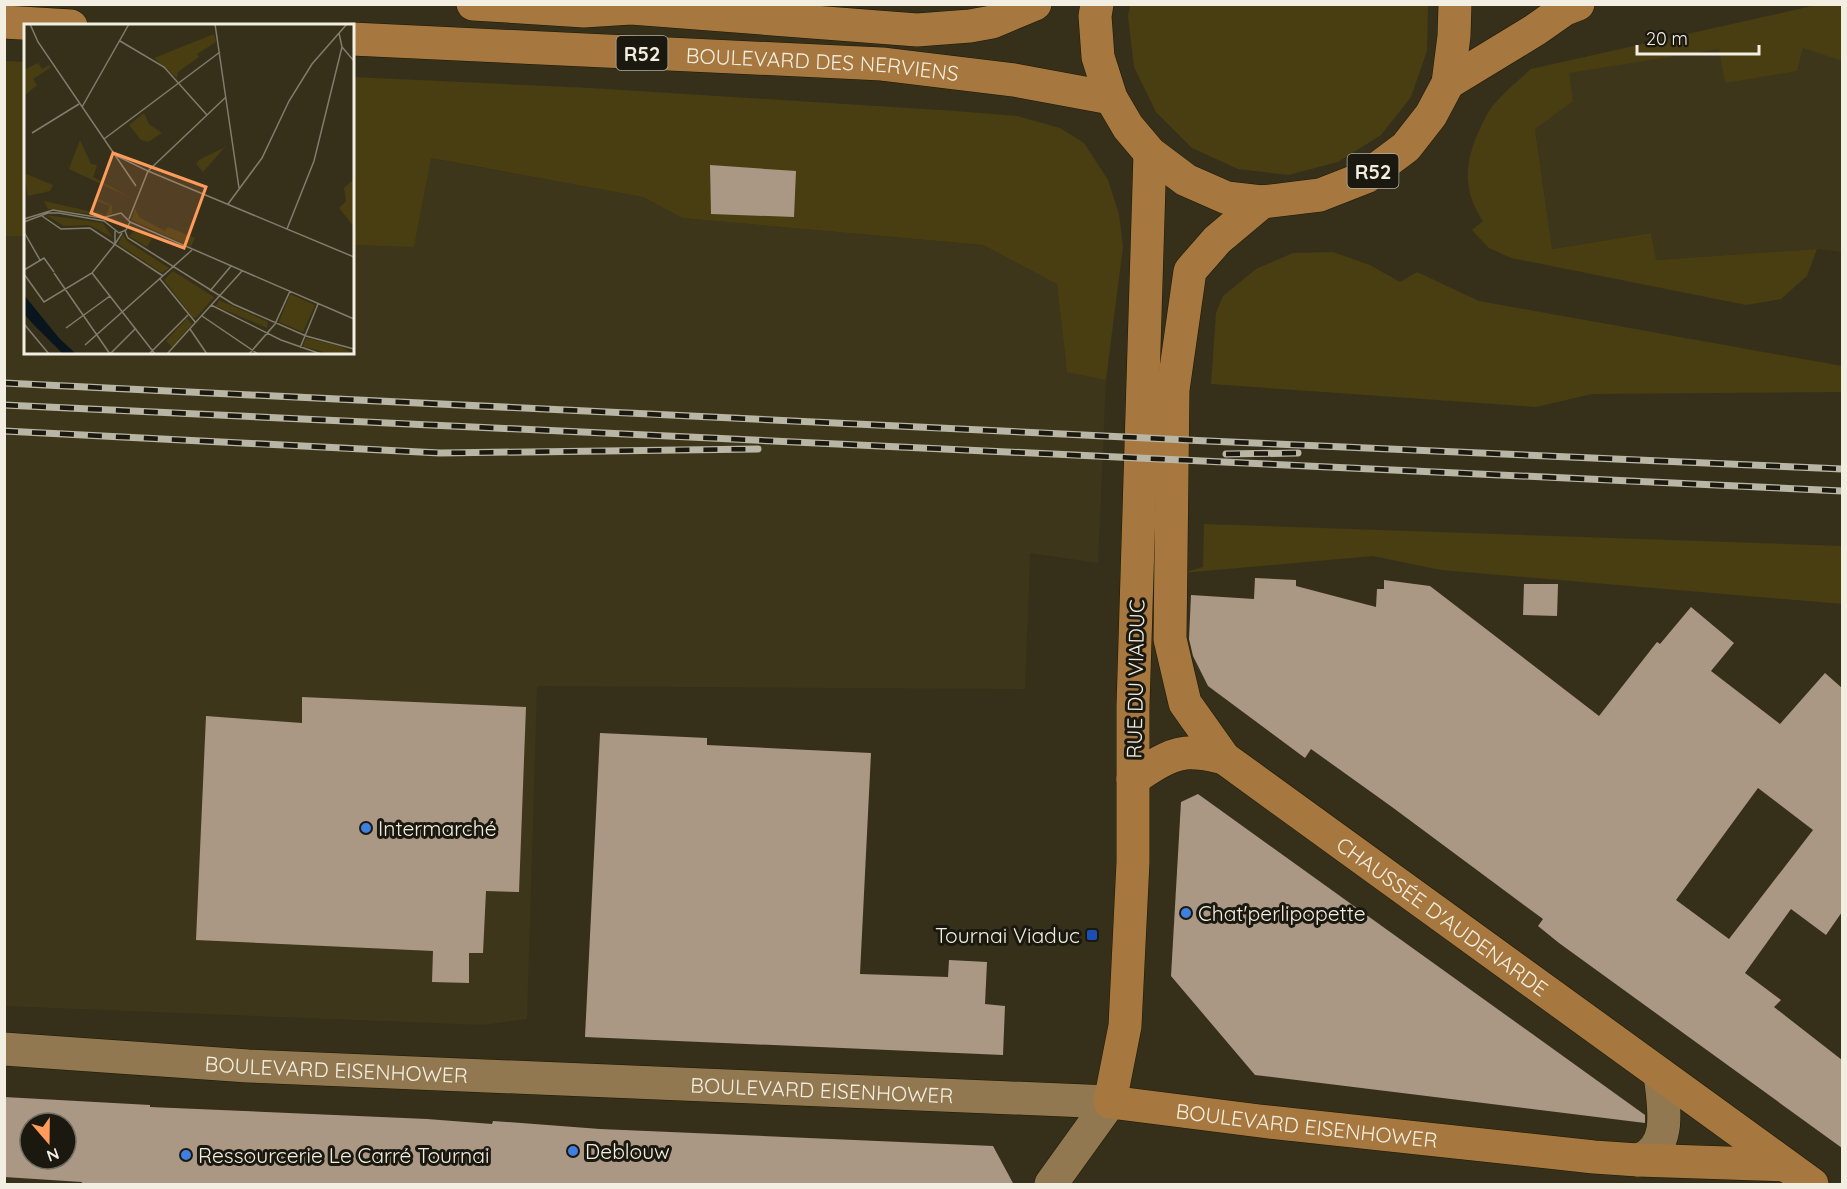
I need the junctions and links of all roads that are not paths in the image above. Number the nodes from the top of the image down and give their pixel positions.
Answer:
1 (473, 4) edge
2 (1035, 4) edge
3 (1096, 4) edge
4 (1455, 4) edge
5 (1578, 4) edge
6 (4, 22) edge
7 (38, 24) edge
8 (354, 39) edge
9 (1448, 83) junction
10 (1111, 98) junction
11 (1150, 153) junction
12 (1262, 202) junction
13 (1224, 758) junction
14 (1133, 779) junction
15 (4, 1049) edge
16 (1660, 1074) junction
17 (1110, 1102) junction
18 (1638, 1160) junction
19 (1784, 1165) junction
20 (1051, 1185) edge
21 (1812, 1185) edge

1 - 2 main road, BOULEVARD DES NERVIENS / R52
3 - 10 main road, R52
4 - 9 main road, R52
5 - 9 main road
6 - 7 main road
8 - 10 main road, BOULEVARD DES NERVIENS / R52
9 - 12 main road, R52
10 - 11 main road, R52
11 - 12 main road, R52
11 - 14 main road, RUE DU VIADUC
12 - 13 main road, RUE DU VIADUC
13 - 14 main road
13 - 16 main road, CHAUSSÉE D'AUDENARDE
14 - 17 main road, RUE DU VIADUC
15 - 17 street, BOULEVARD EISENHOWER
16 - 18 street
16 - 19 main road, CHAUSSÉE D'AUDENARDE
17 - 18 main road, BOULEVARD EISENHOWER
17 - 20 street, RUE DU VIADUC
18 - 19 main road
19 - 21 main road, CHAUSSÉE D'AUDENARDE

